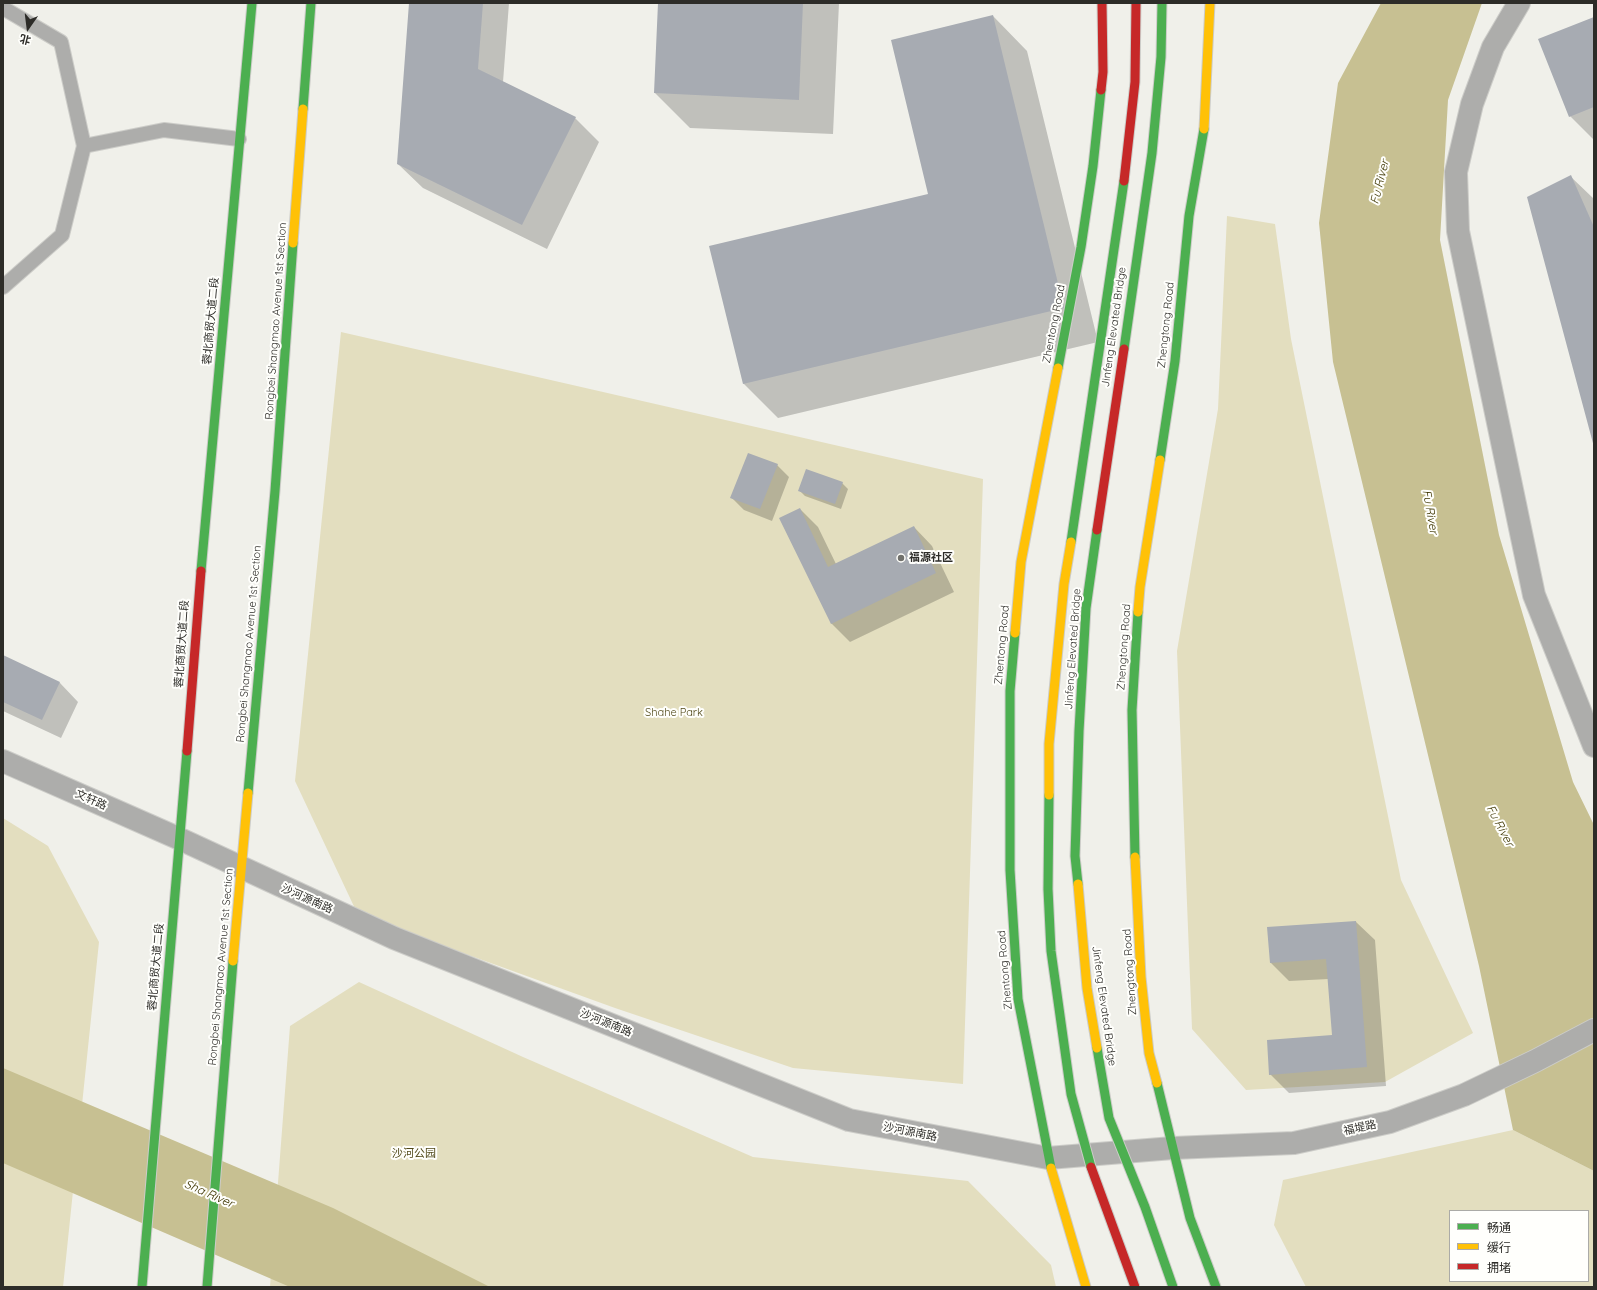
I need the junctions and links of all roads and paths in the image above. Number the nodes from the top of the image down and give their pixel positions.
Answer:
1 (252, 3) edge
2 (311, 3) edge
3 (1102, 3) edge
4 (1136, 3) edge
5 (1162, 3) edge
6 (1210, 3) edge
7 (1519, 3) edge
8 (3, 8) edge
9 (239, 139) junction
10 (84, 146) junction
11 (3, 287) edge
12 (1594, 746) edge
13 (3, 761) edge
14 (180, 839) junction
15 (241, 869) junction
16 (1594, 1030) edge
17 (1173, 1148) junction
18 (1048, 1158) junction
19 (142, 1287) edge
20 (207, 1287) edge
21 (1086, 1287) edge
22 (1135, 1287) edge
23 (1173, 1287) edge
24 (1216, 1287) edge

1 - 9 main road, 蓉北商贸大道二段
2 - 15 main road, Rongbei Shangmao Avenue 1st Section
3 - 18 main road, Zhentong Road
4 - 22 main road, Jinfeng Elevated Bridge, bridge
5 - 23 main road, Jinfeng Elevated Bridge, bridge
6 - 17 main road, Zhengtong Road
7 - 12 street
8 - 10 lane
9 - 10 lane
9 - 14 main road, 蓉北商贸大道二段
10 - 11 lane
13 - 14 street, 文轩路
14 - 15 street, 沙河源南路
14 - 19 main road, 蓉北商贸大道二段
15 - 18 street, 沙河源南路
15 - 20 main road, Rongbei Shangmao Avenue 1st Section
16 - 17 street, 福堤路
17 - 18 street, 沙河源南路
17 - 24 main road, Zhengtong Road
18 - 21 main road, Zhentong Road

